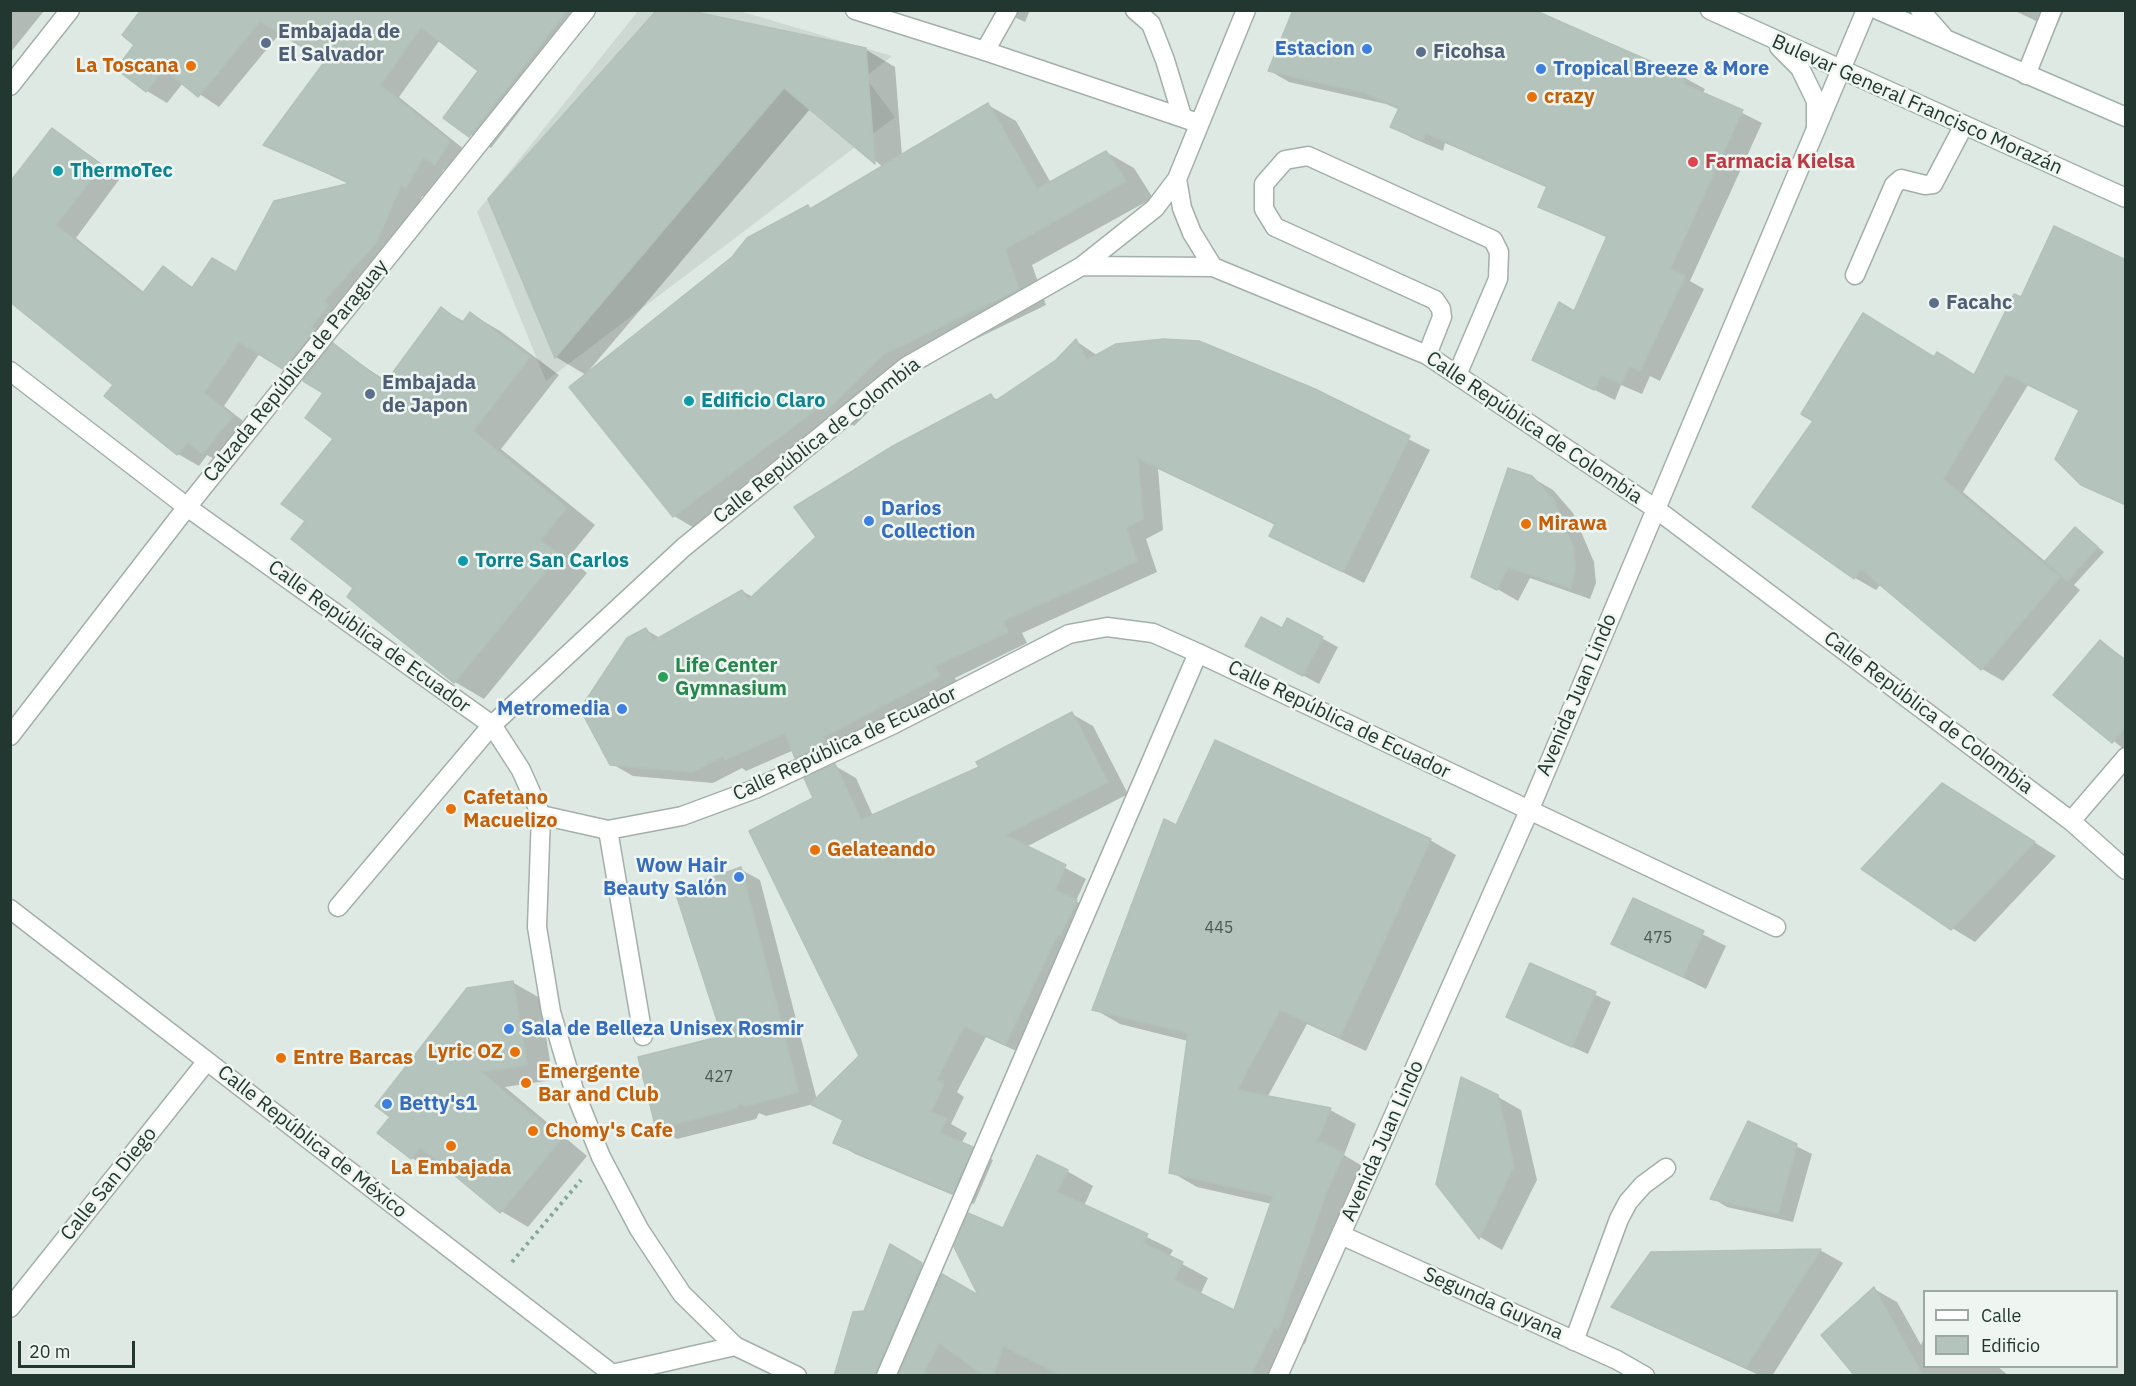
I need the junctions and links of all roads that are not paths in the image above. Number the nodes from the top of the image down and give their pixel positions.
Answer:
1 (70, 10) edge
2 (586, 10) edge
3 (855, 10) edge
4 (1008, 10) edge
5 (1135, 10) edge
6 (1246, 10) edge
7 (1710, 10) edge
8 (1866, 10) edge
9 (1878, 10) edge
10 (1920, 10) edge
11 (2052, 10) edge
12 (1771, 39) junction
13 (1949, 41) junction
14 (985, 51) junction
15 (1841, 70) junction
16 (2026, 75) junction
17 (10, 86) edge
18 (2126, 117) edge
19 (1190, 120) junction
20 (1964, 125) junction
21 (1816, 129) junction
22 (1177, 179) junction
23 (2126, 198) edge
24 (1082, 266) junction
25 (1214, 267) junction
26 (1854, 275) dead end
27 (1427, 355) junction
28 (10, 370) edge
29 (1457, 375) junction
30 (187, 507) junction
31 (1656, 508) junction
32 (1198, 653) junction
33 (492, 726) junction
34 (10, 736) edge
35 (2126, 757) edge
36 (1529, 811) junction
37 (541, 815) junction
38 (2071, 821) junction
39 (608, 830) junction
40 (2126, 870) edge
41 (338, 907) dead end
42 (10, 909) edge
43 (1776, 927) dead end
44 (643, 1036) dead end
45 (207, 1061) junction
46 (1666, 1168) dead end
47 (1341, 1235) junction
48 (12, 1304) edge
49 (1574, 1341) junction
50 (735, 1346) junction
51 (613, 1375) edge
52 (796, 1376) edge
53 (886, 1376) edge
54 (1278, 1376) edge
55 (1645, 1376) edge

1 - 17 street
2 - 30 street, Calzada República de Paraguay
3 - 14 street
4 - 14 street
5 - 19 street
6 - 19 street
7 - 12 street, Bulevar General Francisco Morazán
8 - 15 street, Avenida Juan Lindo
9 - 13 street
10 - 13 street
11 - 16 street
12 - 15 street, Bulevar General Francisco Morazán
12 - 21 street
13 - 16 street
14 - 19 street
15 - 20 street, Bulevar General Francisco Morazán
15 - 21 street, Avenida Juan Lindo
16 - 18 street
19 - 22 street
20 - 23 street, Bulevar General Francisco Morazán
20 - 26 street
21 - 31 street, Avenida Juan Lindo
22 - 24 street
22 - 25 street
24 - 25 street, Calle República de Colombia
24 - 33 street, Calle República de Colombia
25 - 27 street, Calle República de Colombia
27 - 29 street, Calle República de Colombia
27 - 29 street
28 - 30 street, Calle República de Ecuador
29 - 31 street, Calle República de Colombia
30 - 33 street, Calle República de Ecuador
30 - 34 street, Calzada República de Paraguay
31 - 36 street, Avenida Juan Lindo
31 - 38 street, Calle República de Colombia
32 - 36 street, Calle República de Ecuador
32 - 39 street, Calle República de Ecuador
32 - 53 street
33 - 37 street, Calle República de Ecuador
33 - 41 street, Calle República de Colombia
35 - 38 street
36 - 43 street, Calle República de Ecuador
36 - 47 street, Avenida Juan Lindo
37 - 39 street, Calle República de Ecuador
37 - 50 street
38 - 40 street, Calle República de Colombia
39 - 44 street
42 - 45 street, Calle República de México
45 - 48 street, Calle San Diego
45 - 51 street, Calle República de México
46 - 49 street
47 - 49 street, Segunda Guyana
47 - 54 street, Avenida Juan Lindo
49 - 55 street, Segunda Guyana
50 - 51 street
50 - 52 street

